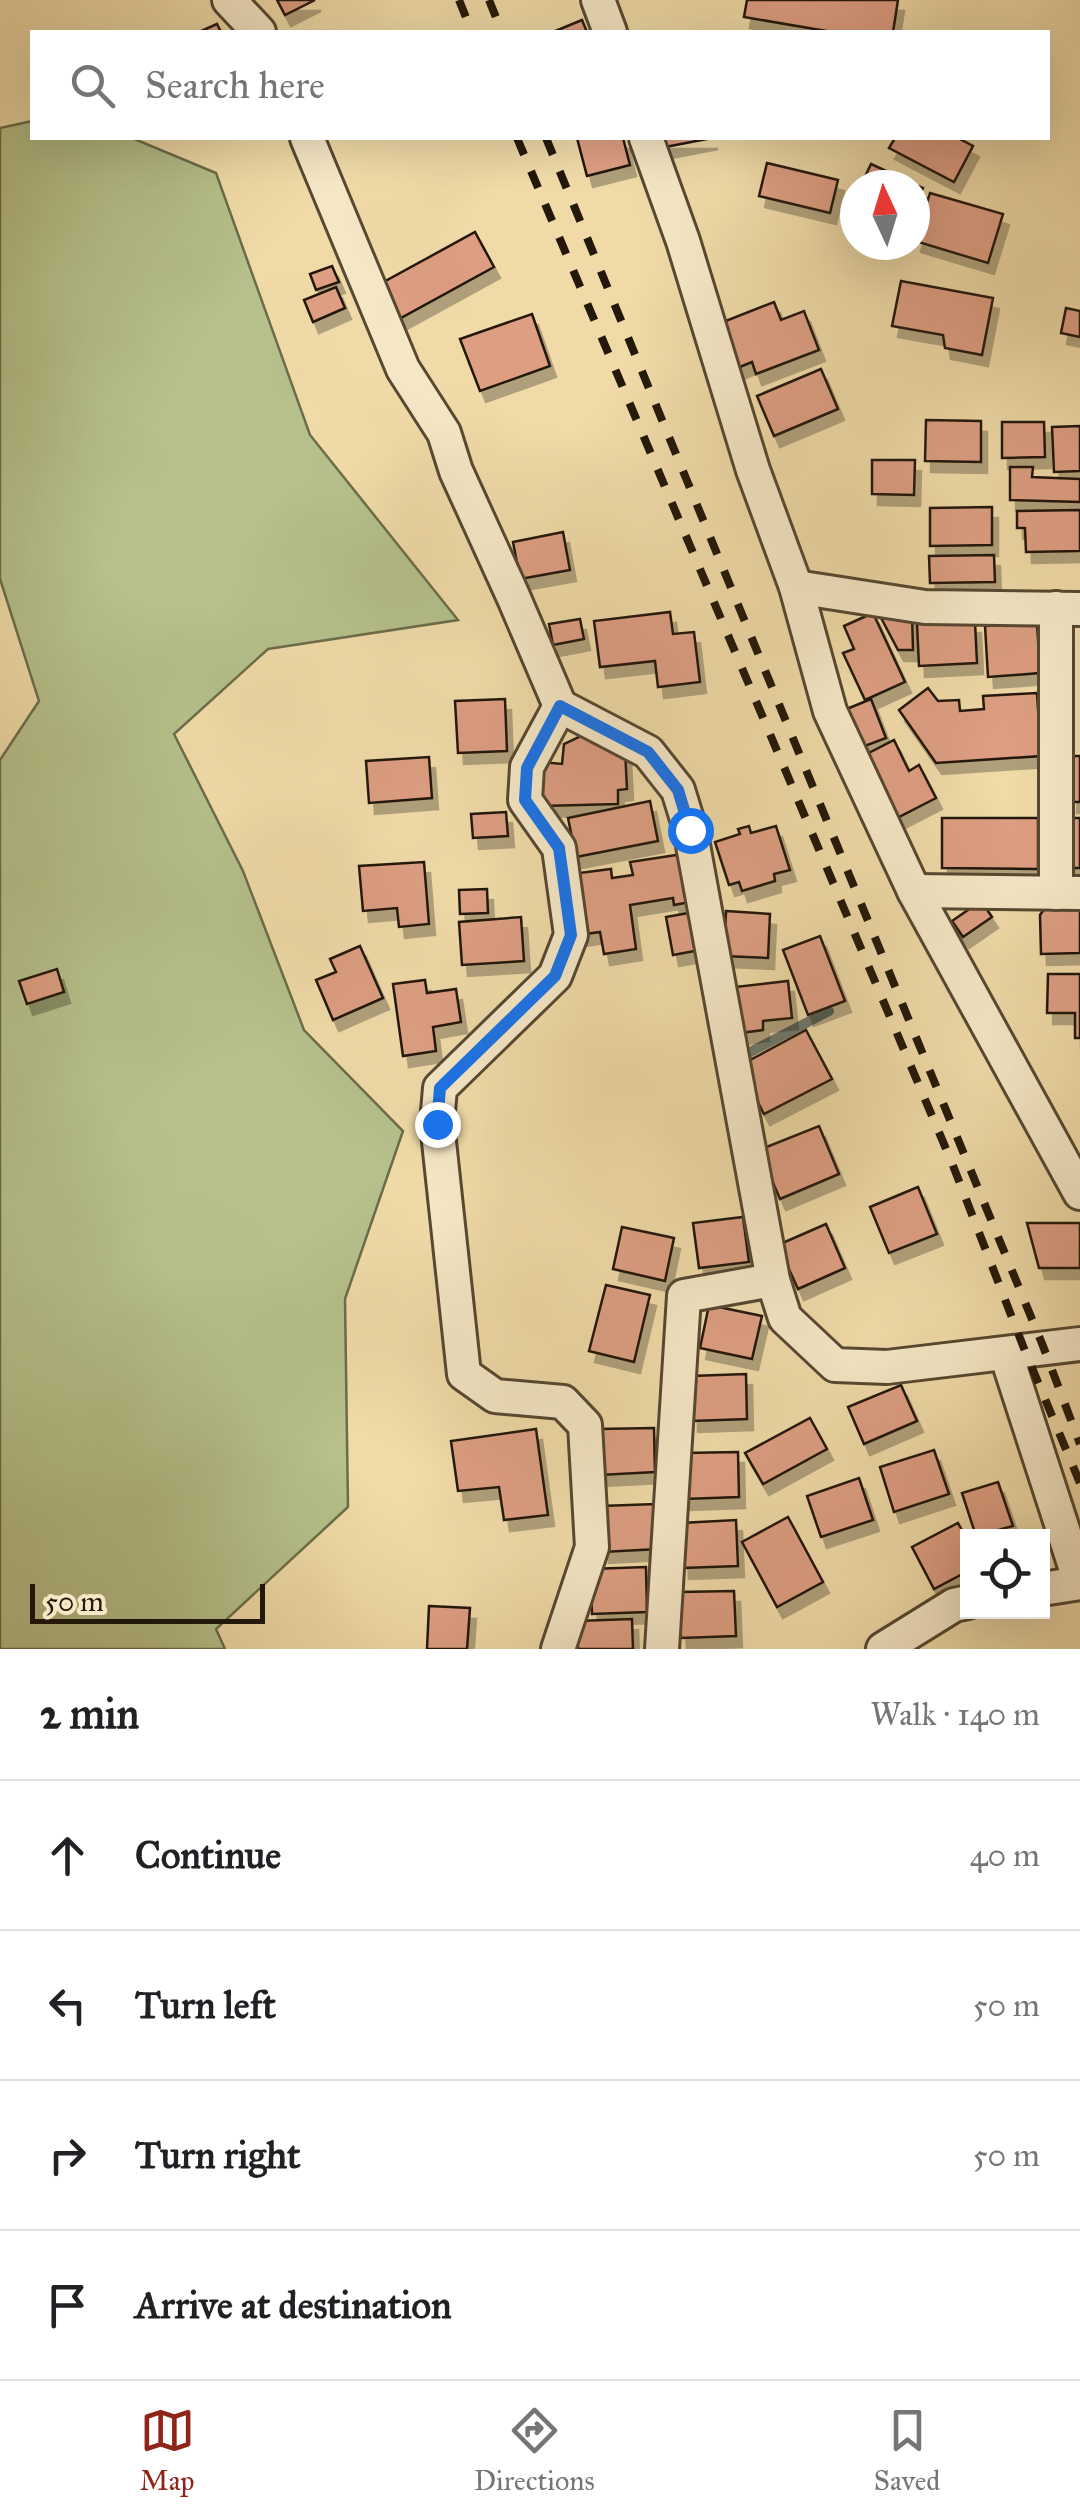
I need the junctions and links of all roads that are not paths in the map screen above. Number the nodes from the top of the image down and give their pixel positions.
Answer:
1 (229, 0) edge
2 (598, 0) edge
3 (257, 30) edge
4 (609, 30) edge
5 (308, 140) edge
6 (647, 140) edge
7 (796, 587) junction
8 (1068, 609) edge
9 (560, 706) junction
10 (914, 891) junction
11 (1068, 893) edge
12 (1080, 1192) edge
13 (774, 1280) junction
14 (1080, 1344) edge
15 (1006, 1354) junction
16 (1080, 1582) edge
17 (1050, 1588) edge
18 (960, 1604) edge
19 (558, 1649) edge
20 (662, 1649) edge
21 (883, 1649) edge

1 - 3 street
2 - 4 street
5 - 9 street
6 - 7 street
7 - 8 street
7 - 10 street
8 - 11 street
9 - 13 street
9 - 19 street
10 - 11 street
10 - 12 street
13 - 15 street
13 - 20 street
14 - 15 street
15 - 16 street
16 - 17 street
18 - 21 street

